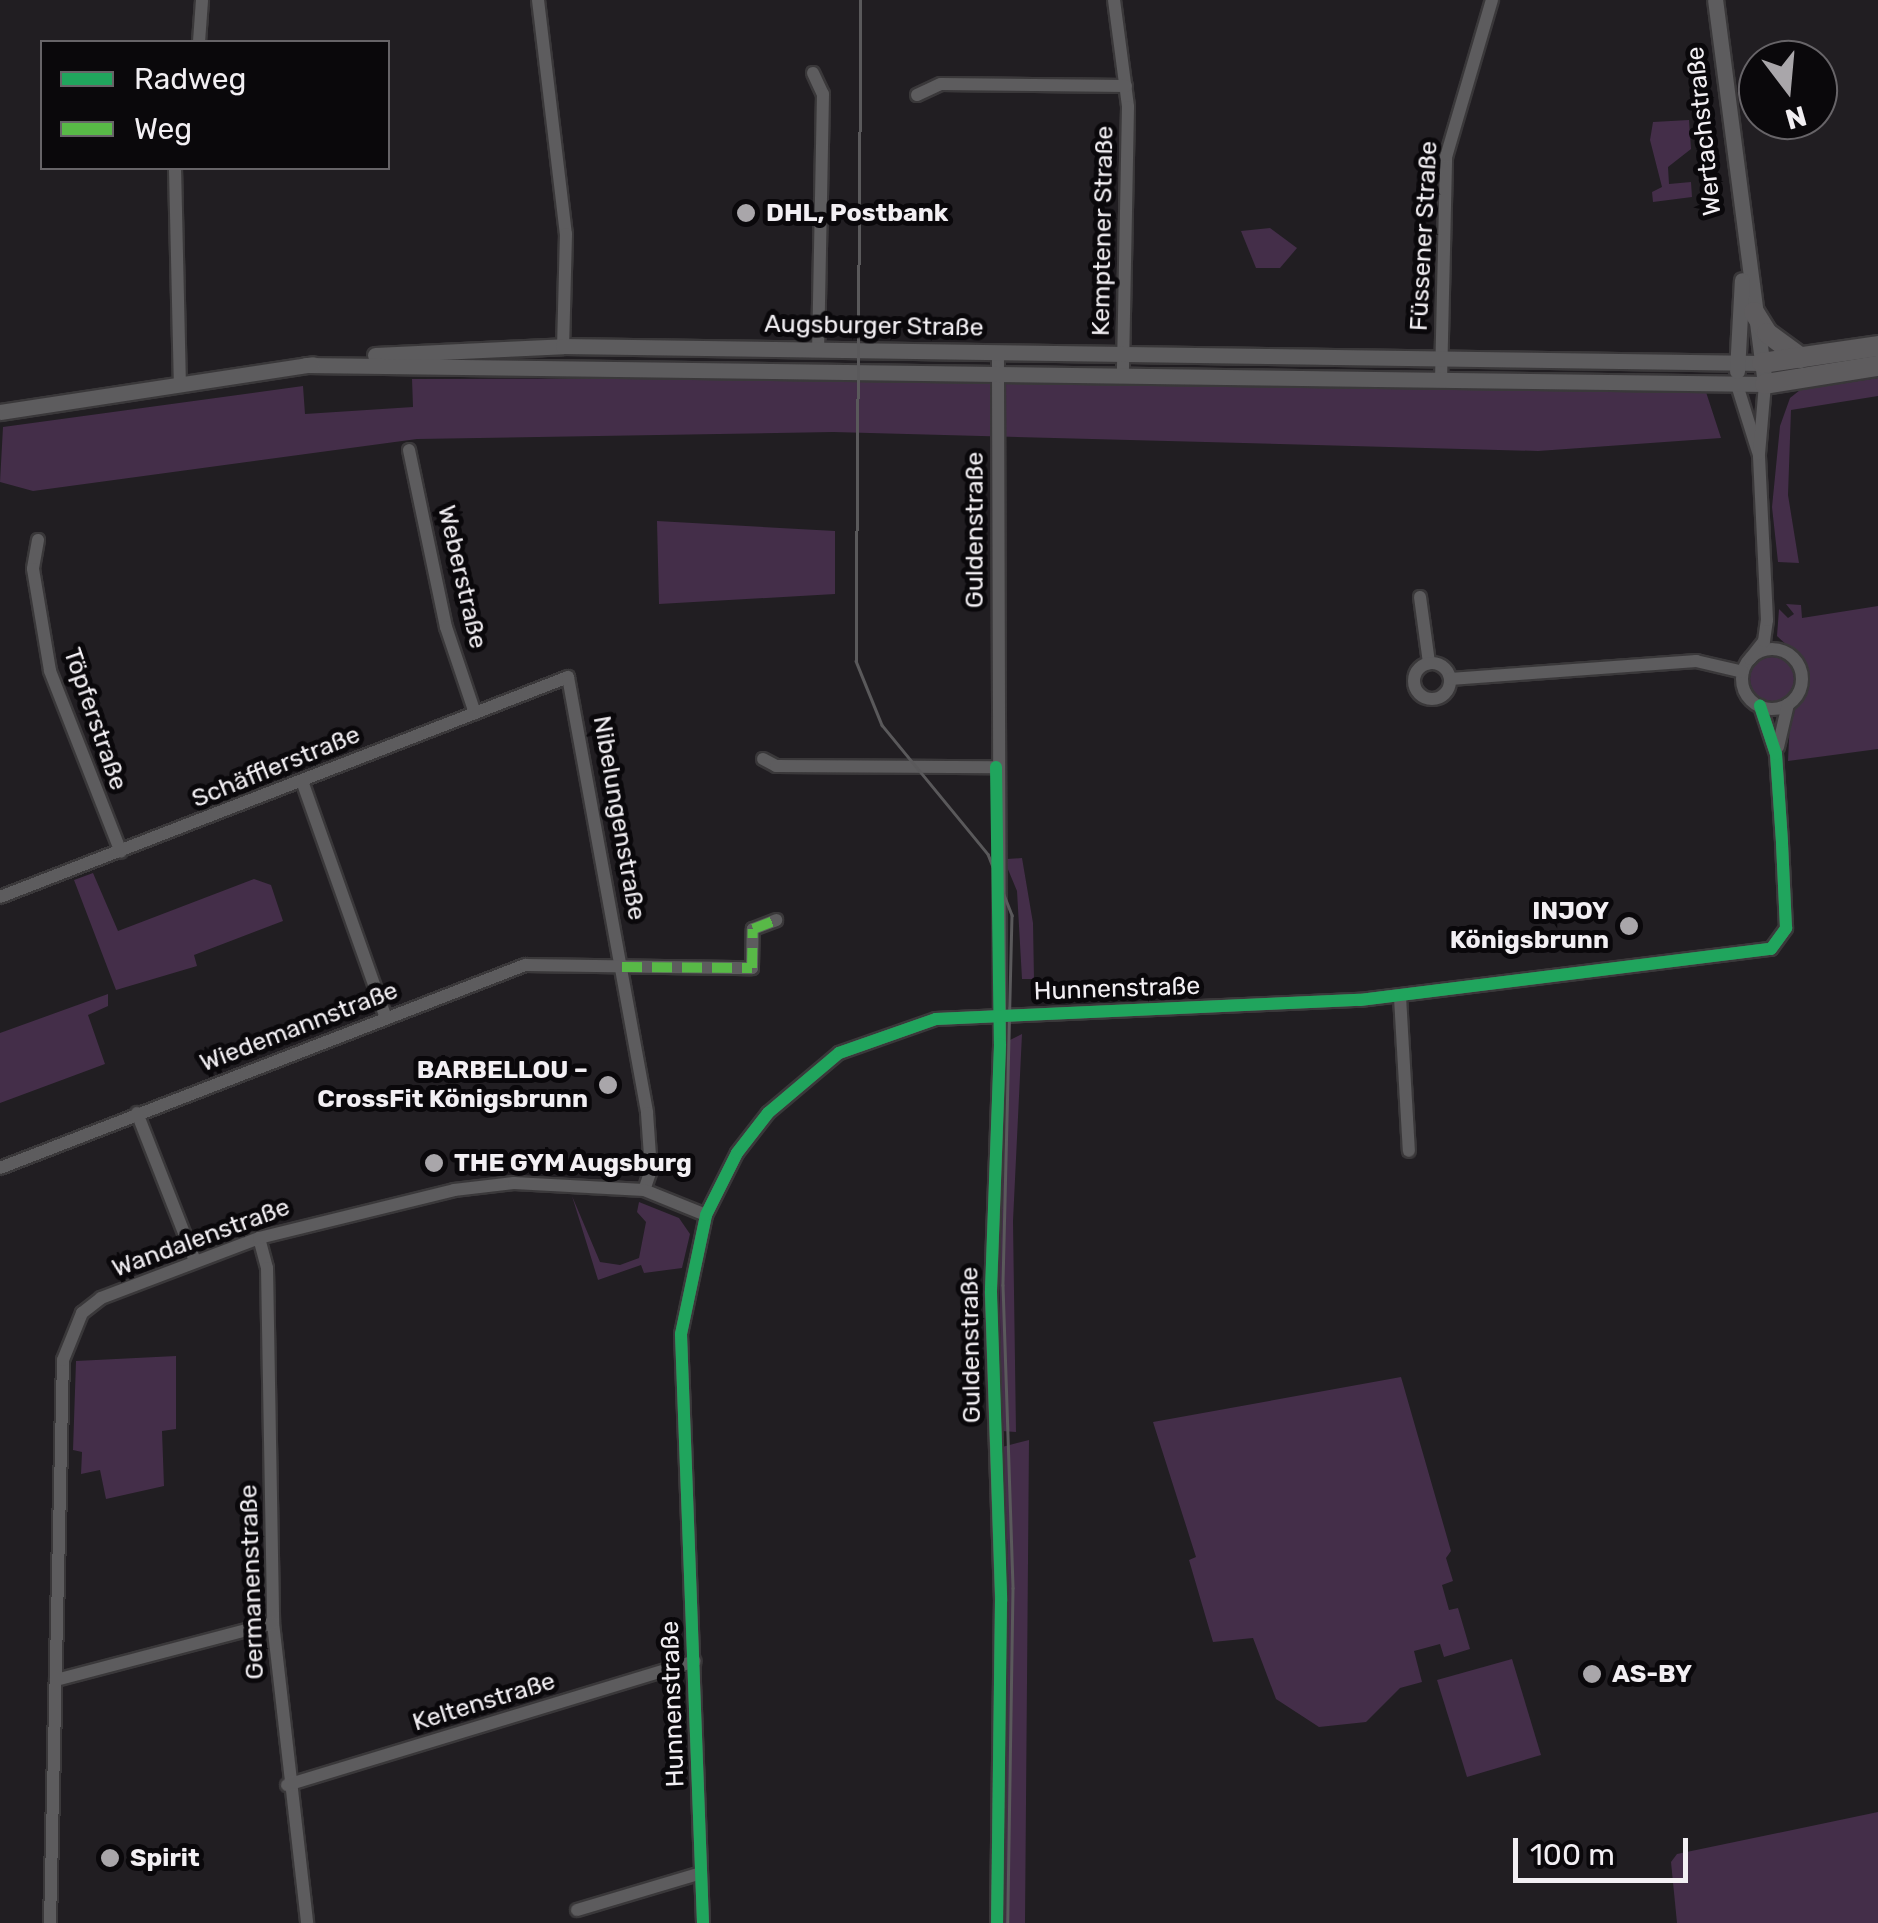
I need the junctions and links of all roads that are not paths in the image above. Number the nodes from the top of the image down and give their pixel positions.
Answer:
1 (202, 0) edge
2 (538, 0) edge
3 (1114, 0) edge
4 (1492, 0) edge
5 (1715, 0) edge
6 (199, 40) edge
7 (813, 73) dead end
8 (1126, 86) junction
9 (917, 96) dead end
10 (175, 170) edge
11 (1743, 256) junction
12 (1754, 312) junction
13 (563, 346) junction
14 (1878, 346) edge
15 (818, 350) junction
16 (998, 352) junction
17 (1124, 355) junction
18 (1802, 358) junction
19 (1441, 360) junction
20 (1737, 363) junction
21 (306, 365) junction
22 (1878, 366) edge
23 (1764, 373) junction
24 (998, 375) junction
25 (1123, 376) junction
26 (1441, 381) junction
27 (180, 384) junction
28 (1738, 385) junction
29 (0, 412) edge
30 (409, 450) dead end
31 (1759, 454) junction
32 (38, 540) dead end
33 (1420, 597) dead end
34 (1767, 620) junction
35 (1786, 653) junction
36 (1429, 664) junction
37 (1746, 666) junction
38 (568, 678) joint
39 (1450, 679) junction
40 (1788, 704) junction
41 (1760, 706) junction
42 (475, 713) junction
43 (1776, 754) junction
44 (763, 759) dead end
45 (996, 767) junction
46 (302, 781) junction
47 (121, 852) junction
48 (0, 896) edge
49 (776, 920) dead end
50 (622, 966) junction
51 (1400, 997) junction
52 (1000, 1016) junction
53 (386, 1018) junction
54 (138, 1113) junction
55 (1409, 1151) dead end
56 (0, 1168) edge
57 (644, 1190) junction
58 (706, 1215) junction
59 (259, 1238) junction
60 (195, 1262) junction
61 (273, 1623) junction
62 (694, 1661) junction
63 (56, 1680) junction
64 (287, 1784) junction
65 (701, 1874) junction
66 (578, 1910) dead end
67 (50, 1923) edge
68 (307, 1923) edge
69 (704, 1923) edge
70 (996, 1923) edge

1 - 6 street
2 - 13 street
3 - 8 street, Kemptener Straße
4 - 19 street, Füssener Straße
5 - 11 street, Wertachstraße
7 - 15 street
8 - 9 street
8 - 17 street, Kemptener Straße
10 - 27 street
11 - 12 street, Wertachstraße
11 - 20 street, Wertachstraße
12 - 18 highway
12 - 23 street, Wertachstraße
13 - 15 street, Augsburger Straße
13 - 21 street, Augsburger Straße
14 - 18 highway
15 - 16 street, Augsburger Straße
16 - 17 street, Augsburger Straße
16 - 24 street, Guldenstraße
17 - 19 street, Augsburger Straße
17 - 25 street, Kemptener Straße
18 - 23 highway
19 - 20 street, Augsburger Straße
19 - 26 street
20 - 23 street, Augsburger Straße
20 - 28 street, Hunnenstraße
21 - 24 street, Augsburger Straße
21 - 27 street, Augsburger Straße
22 - 23 highway
23 - 28 street, Augsburger Straße
23 - 31 street, Hunnenstraße
24 - 25 street, Augsburger Straße
24 - 45 street, Guldenstraße
25 - 26 street, Augsburger Straße
26 - 28 street, Augsburger Straße
27 - 29 street, Augsburger Straße
28 - 31 street, Hunnenstraße
30 - 42 street, Weberstraße
31 - 34 street, Hunnenstraße
32 - 47 street, Töpferstraße
33 - 36 street
34 - 35 street, Hunnenstraße
34 - 37 street, Hunnenstraße
35 - 37 street
35 - 40 street, Hunnenstraße
36 - 39 street
36 - 39 street
37 - 39 street
37 - 41 street, Hunnenstraße
38 - 42 street, Schäfflerstraße
38 - 50 street, Nibelungenstraße
40 - 41 street
40 - 43 street, Hunnenstraße
41 - 43 street, Hunnenstraße
42 - 46 street, Schäfflerstraße
43 - 51 street, Hunnenstraße
44 - 45 street
45 - 52 street, Guldenstraße
46 - 47 street, Schäfflerstraße
46 - 53 street
47 - 48 street, Schäfflerstraße
49 - 50 street
50 - 53 street, Wiedemannstraße
50 - 57 street, Nibelungenstraße
51 - 52 street, Hunnenstraße
51 - 55 street
52 - 58 street, Hunnenstraße
52 - 70 street, Guldenstraße
53 - 54 street, Wiedemannstraße
54 - 56 street, Wiedemannstraße
54 - 60 street
57 - 58 street, Wandalenstraße
57 - 59 street, Wandalenstraße
58 - 62 street, Hunnenstraße
59 - 60 street, Wandalenstraße
59 - 61 street, Germanenstraße
60 - 63 street, Wandalenstraße
61 - 63 street
61 - 64 street, Germanenstraße
62 - 64 street, Keltenstraße
62 - 65 street, Hunnenstraße
63 - 67 street, Wandalenstraße
64 - 68 street, Germanenstraße
65 - 66 street
65 - 69 street, Hunnenstraße

